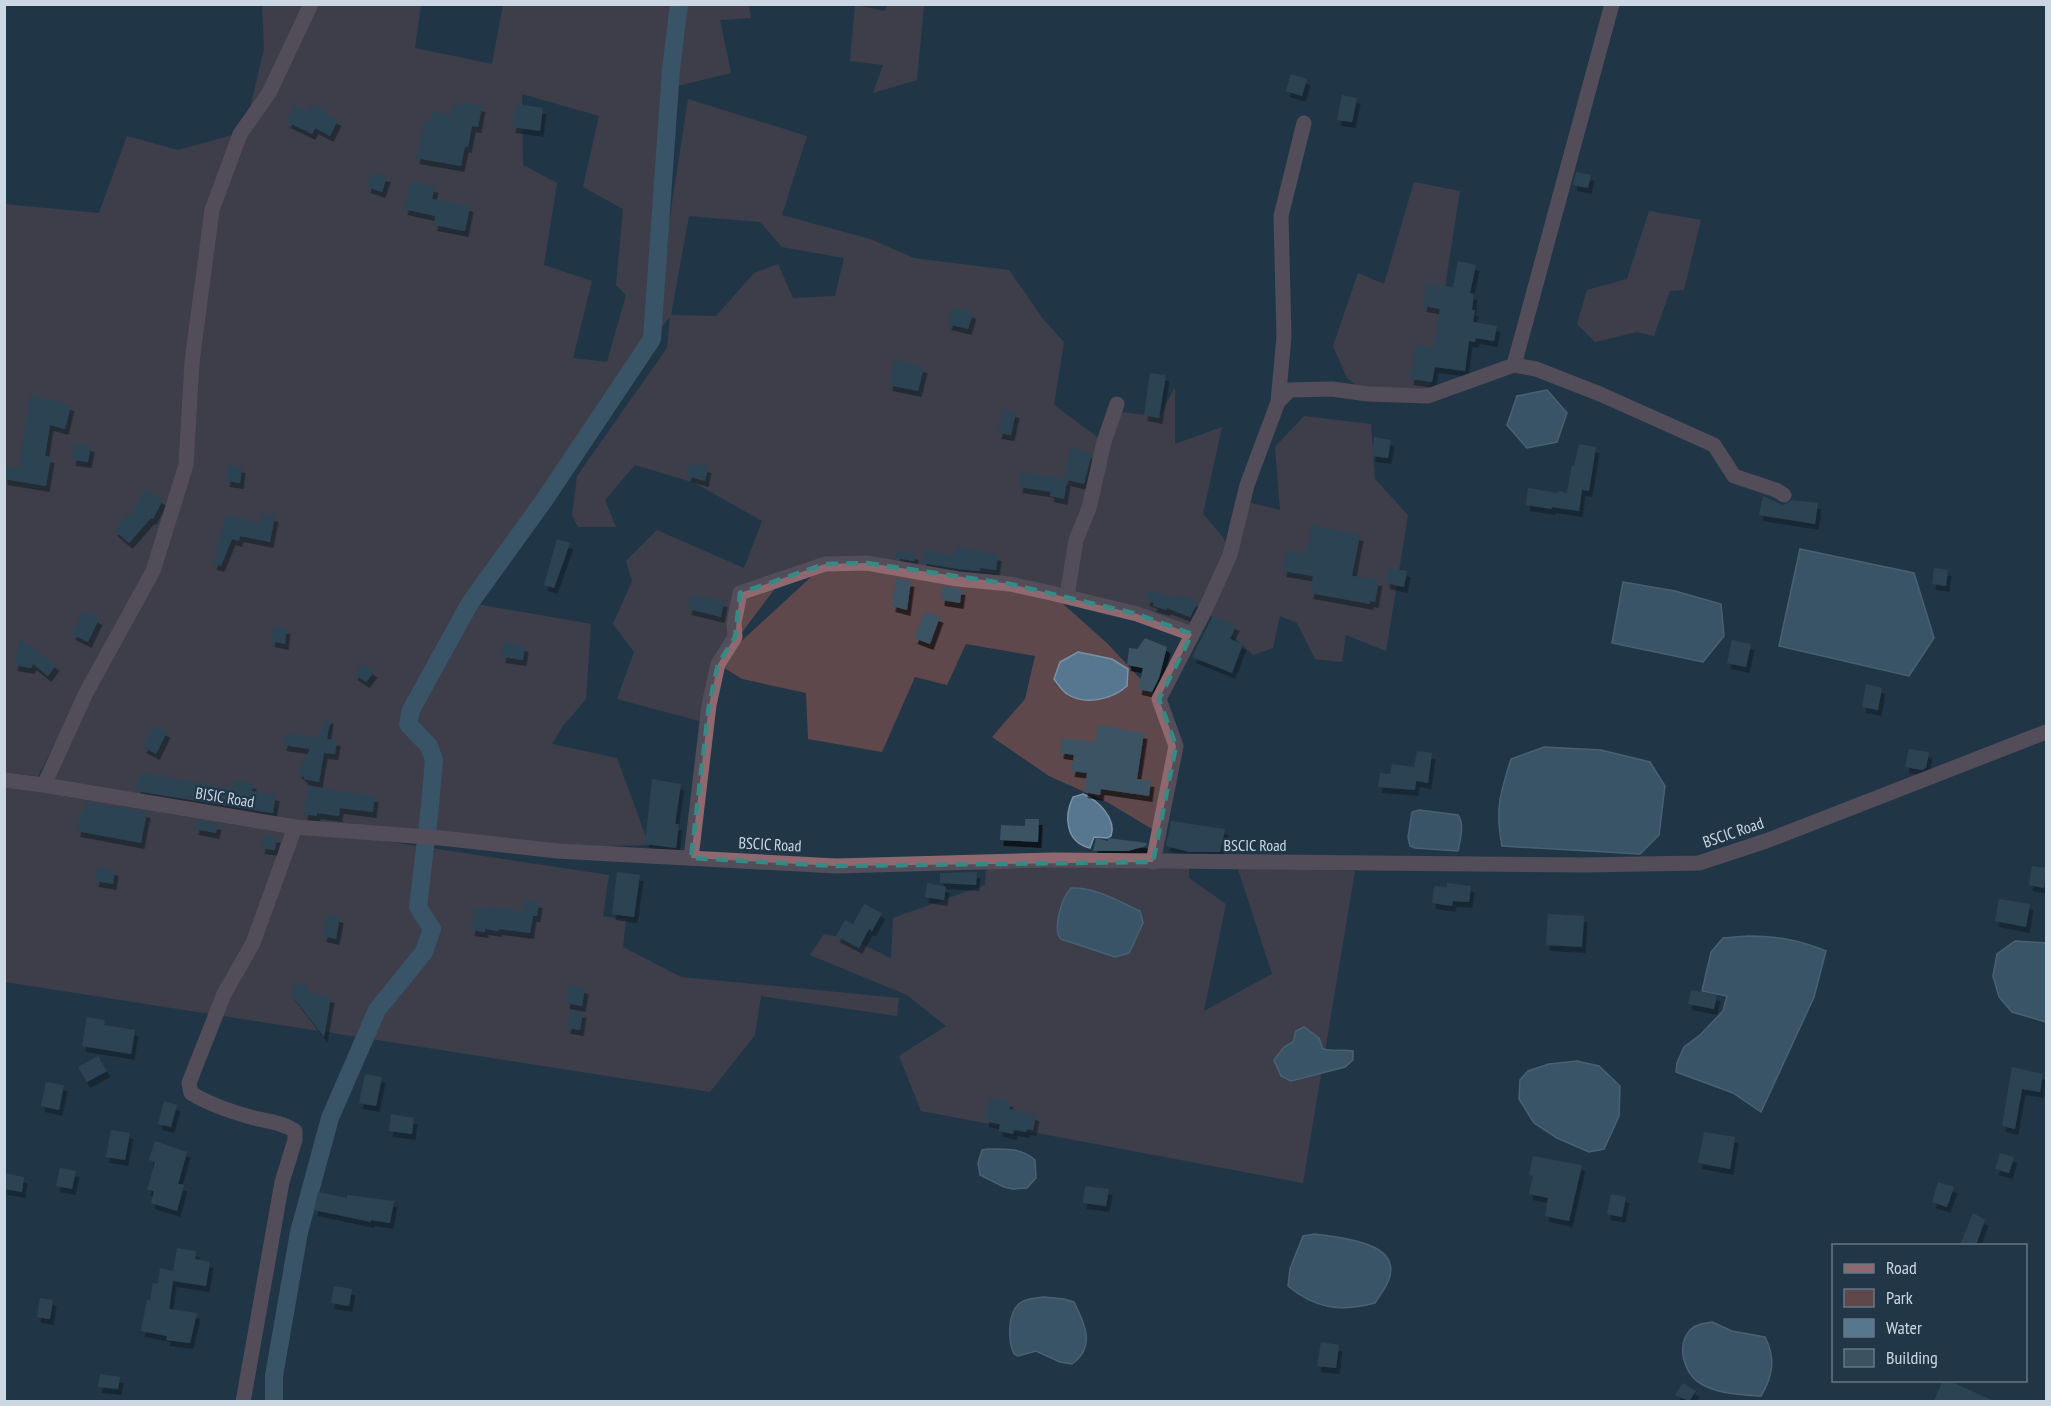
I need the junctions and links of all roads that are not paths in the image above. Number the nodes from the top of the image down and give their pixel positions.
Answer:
1 (310, 4) edge
2 (1612, 4) edge
3 (1304, 123) dead end
4 (1514, 365) junction
5 (1278, 402) junction
6 (1117, 404) dead end
7 (1784, 495) dead end
8 (1067, 596) junction
9 (1192, 634) junction
10 (2046, 732) edge
11 (4, 780) edge
12 (44, 785) junction
13 (295, 827) junction
14 (441, 838) joint
15 (691, 858) junction
16 (1153, 862) junction
17 (243, 1401) edge

1 - 12 street
2 - 4 street
3 - 5 street
4 - 5 street
4 - 7 street
5 - 9 street
6 - 8 street
8 - 9 street
8 - 15 street
9 - 16 street
10 - 16 street, BSCIC Road
11 - 12 street, BISIC Road
12 - 13 street, BISIC Road
13 - 14 street, BISIC Road
13 - 17 street
14 - 15 street, BSCIC Road
15 - 16 street, BSCIC Road

